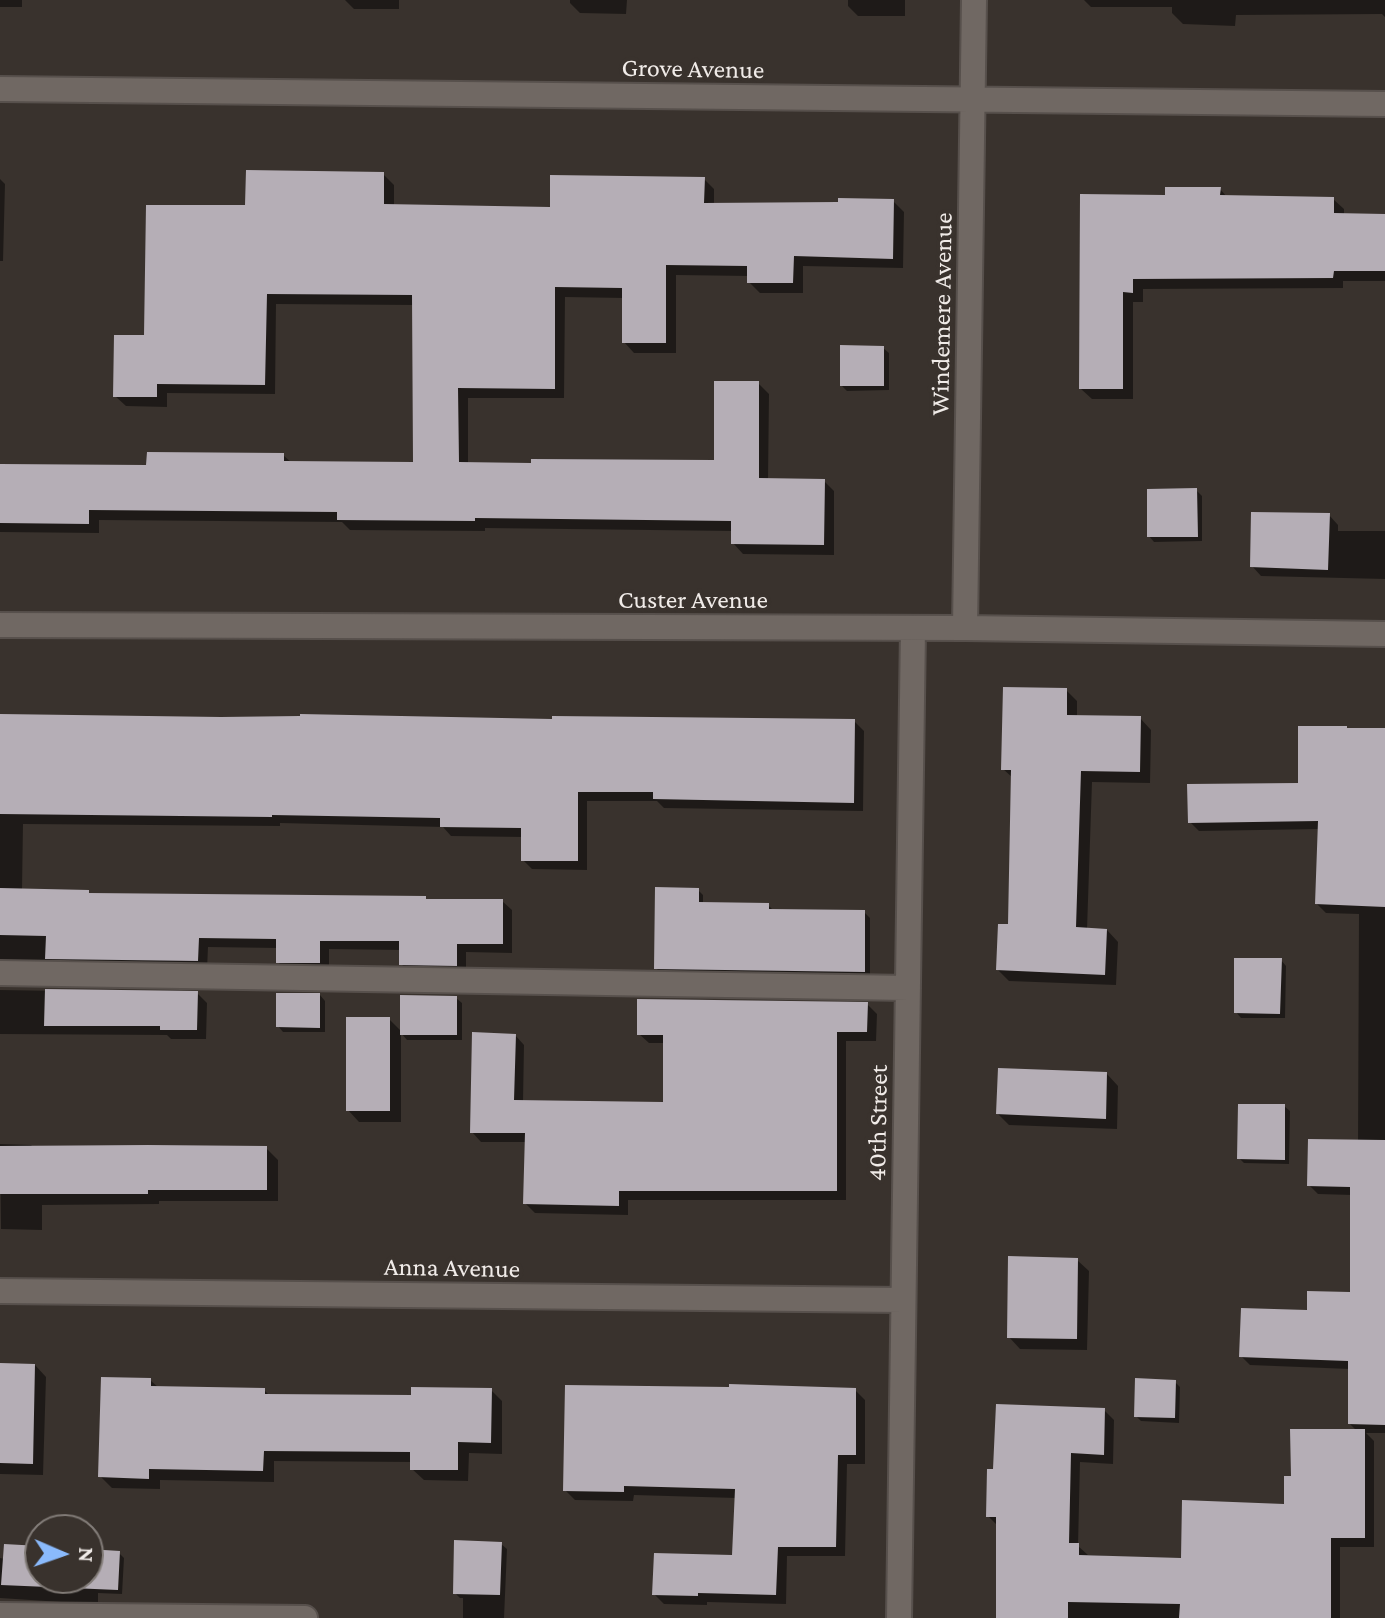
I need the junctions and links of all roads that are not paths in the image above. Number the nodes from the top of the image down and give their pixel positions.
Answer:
1 (974, 0) edge
2 (0, 89) edge
3 (973, 100) junction
4 (1385, 104) edge
5 (0, 625) edge
6 (965, 628) junction
7 (913, 629) junction
8 (1385, 634) edge
9 (0, 973) edge
10 (908, 988) junction
11 (0, 1291) edge
12 (903, 1300) junction
13 (0, 1615) edge
14 (305, 1618) edge
15 (899, 1618) edge

1 - 3 street, Windemere Avenue
2 - 3 street, Grove Avenue
3 - 4 street, Grove Avenue
3 - 6 street, Windemere Avenue
5 - 7 street, Custer Avenue
6 - 7 street, Custer Avenue
6 - 8 street, Custer Avenue
7 - 10 street, 40th Street
9 - 10 street
10 - 12 street, 40th Street
11 - 12 street, Anna Avenue
12 - 15 street, 40th Street
13 - 14 street

